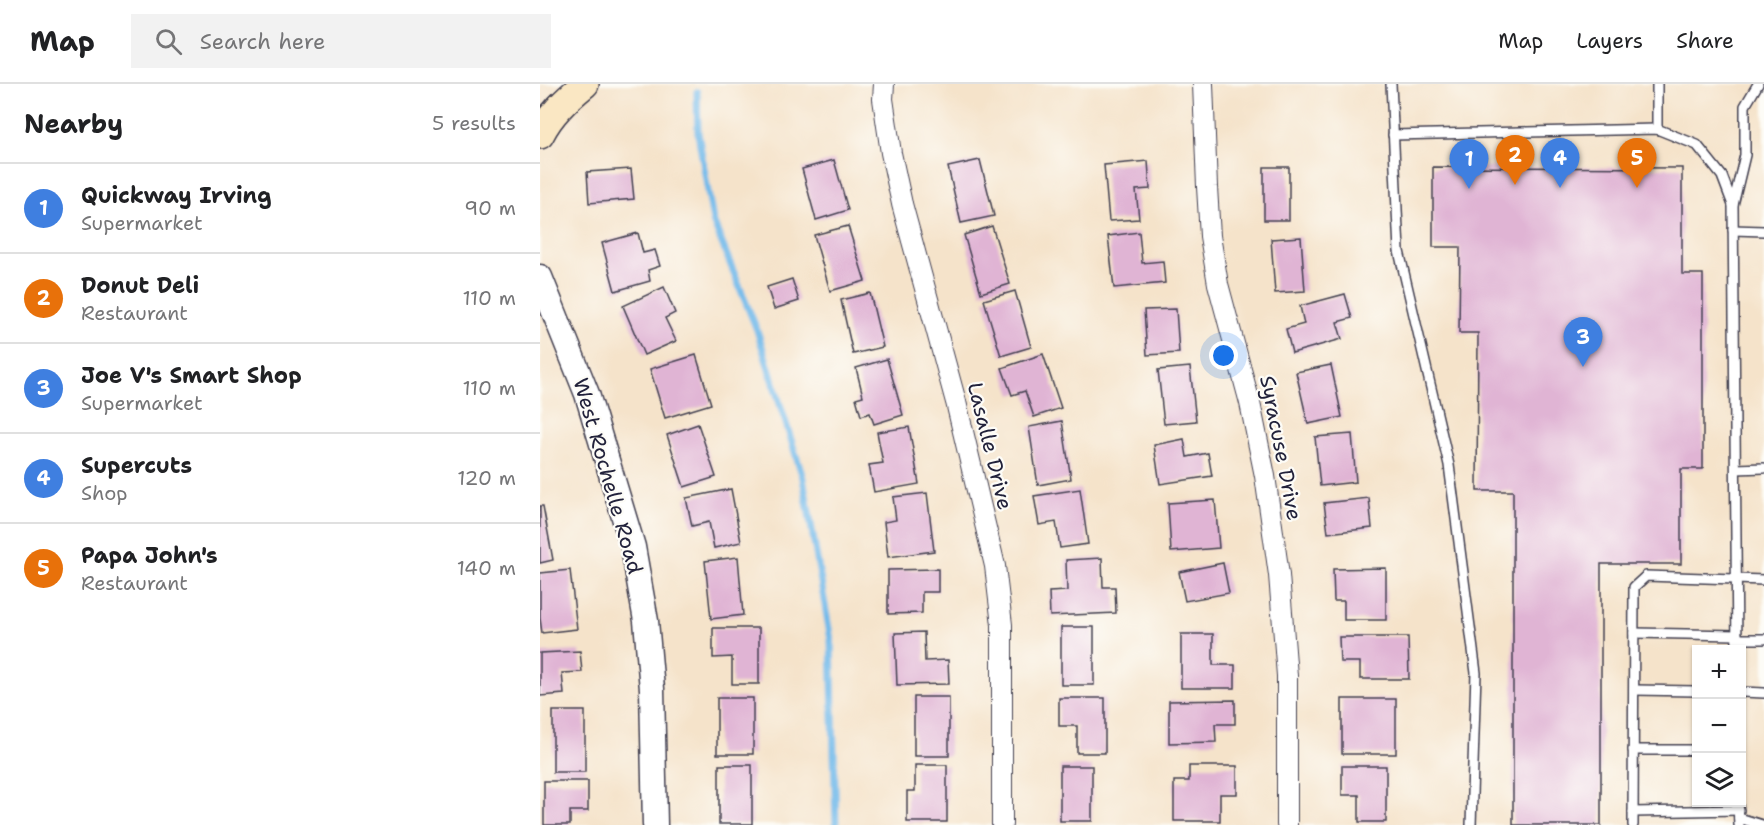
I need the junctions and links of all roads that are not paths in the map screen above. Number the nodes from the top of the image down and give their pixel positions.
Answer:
1 (585, 84) edge
2 (884, 84) edge
3 (1203, 84) edge
4 (1390, 84) edge
5 (1657, 84) edge
6 (1758, 84) edge
7 (1657, 129) junction
8 (540, 135) edge
9 (1392, 135) junction
10 (1733, 205) junction
11 (1733, 230) junction
12 (1764, 231) edge
13 (540, 278) edge
14 (1736, 468) junction
15 (1764, 468) edge
16 (1736, 580) junction
17 (1764, 580) edge
18 (1634, 633) junction
19 (1764, 639) edge
20 (1737, 641) edge
21 (1634, 690) junction
22 (1692, 691) edge
23 (1746, 692) edge
24 (1764, 693) edge
25 (1634, 750) junction
26 (1692, 750) edge
27 (1634, 812) junction
28 (1739, 814) edge
29 (656, 825) edge
30 (1002, 825) edge
31 (1287, 825) edge
32 (1471, 825) edge
33 (1634, 825) edge
34 (1762, 825) edge

1 - 8 main road
2 - 30 street, Lasalle Drive
3 - 31 street, Syracuse Drive
4 - 9 lane
5 - 7 lane
6 - 10 lane
7 - 9 lane
7 - 10 lane
9 - 32 lane
10 - 11 lane
11 - 12 lane
11 - 14 lane
13 - 29 street, West Rochelle Road
14 - 15 lane
14 - 16 lane
16 - 17 lane
16 - 18 lane
16 - 20 lane
18 - 20 lane
18 - 21 lane
19 - 20 lane
21 - 22 lane
21 - 25 lane
23 - 24 lane
25 - 26 lane
25 - 27 lane
27 - 28 lane
27 - 33 lane
28 - 34 lane

